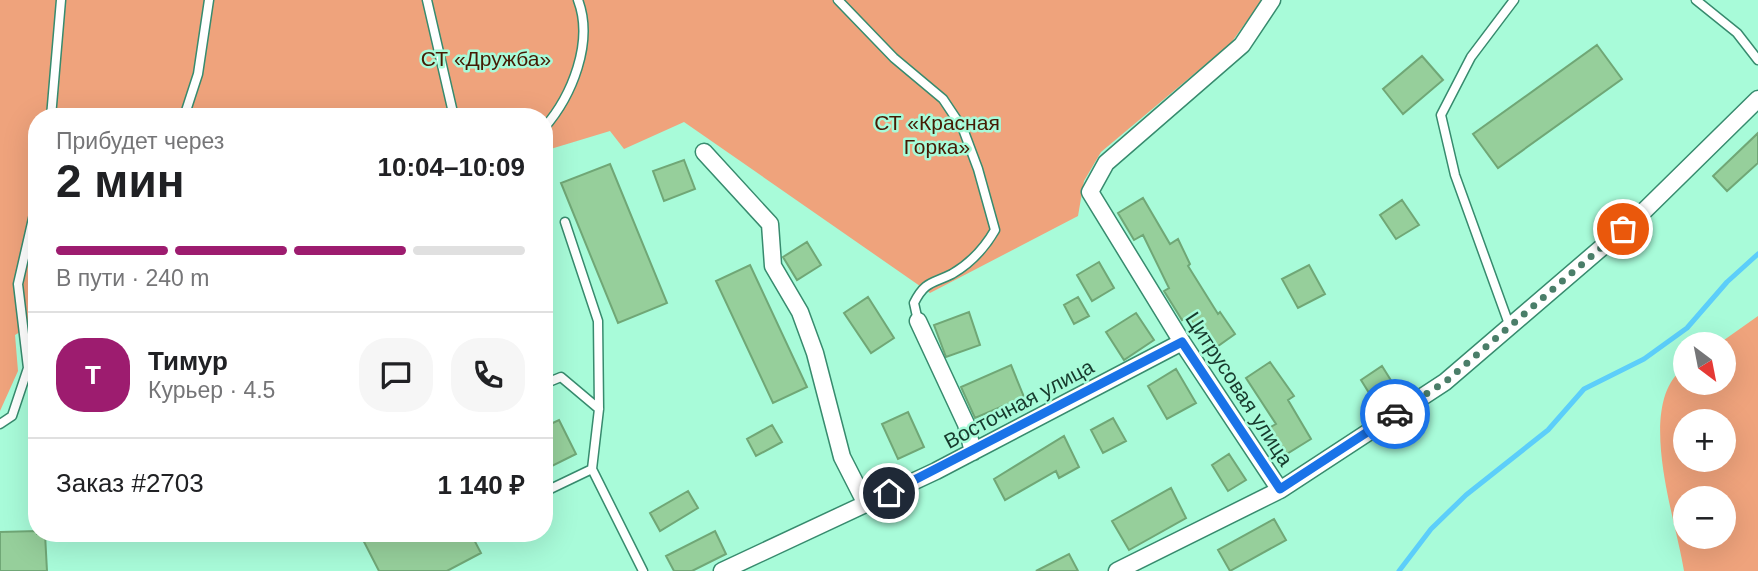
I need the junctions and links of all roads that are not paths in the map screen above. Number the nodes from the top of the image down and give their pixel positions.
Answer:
1 (61, 0) edge
2 (209, 0) edge
3 (428, 0) edge
4 (578, 0) edge
5 (838, 0) edge
6 (1272, 0) edge
7 (1514, 0) edge
8 (1696, 0) edge
9 (1758, 61) edge
10 (1758, 99) edge
11 (52, 108) edge
12 (187, 108) edge
13 (452, 108) edge
14 (553, 117) edge
15 (704, 152) dead end
16 (565, 222) dead end
17 (28, 240) edge
18 (918, 321) joint
19 (1510, 327) junction
20 (1182, 342) junction
21 (28, 368) joint
22 (553, 380) edge
23 (599, 409) junction
24 (0, 424) edge
25 (973, 452) junction
26 (592, 469) junction
27 (553, 488) edge
28 (1280, 489) junction
29 (866, 504) junction
30 (643, 571) edge
31 (722, 571) edge
32 (1118, 571) edge

1 - 11 lane
2 - 12 lane
3 - 13 lane
4 - 14 lane
5 - 18 lane
6 - 20 street, Цитрусовая улица
7 - 19 lane
8 - 9 lane
10 - 19 street
15 - 29 street
16 - 23 lane
17 - 21 lane
18 - 25 street
19 - 28 street
20 - 25 street, Восточная улица
20 - 28 street, Цитрусовая улица
21 - 24 lane
22 - 23 lane
23 - 26 lane
25 - 29 street, Восточная улица
26 - 27 lane
26 - 30 lane
28 - 32 street, Цитрусовая улица
29 - 31 street, Восточная улица

